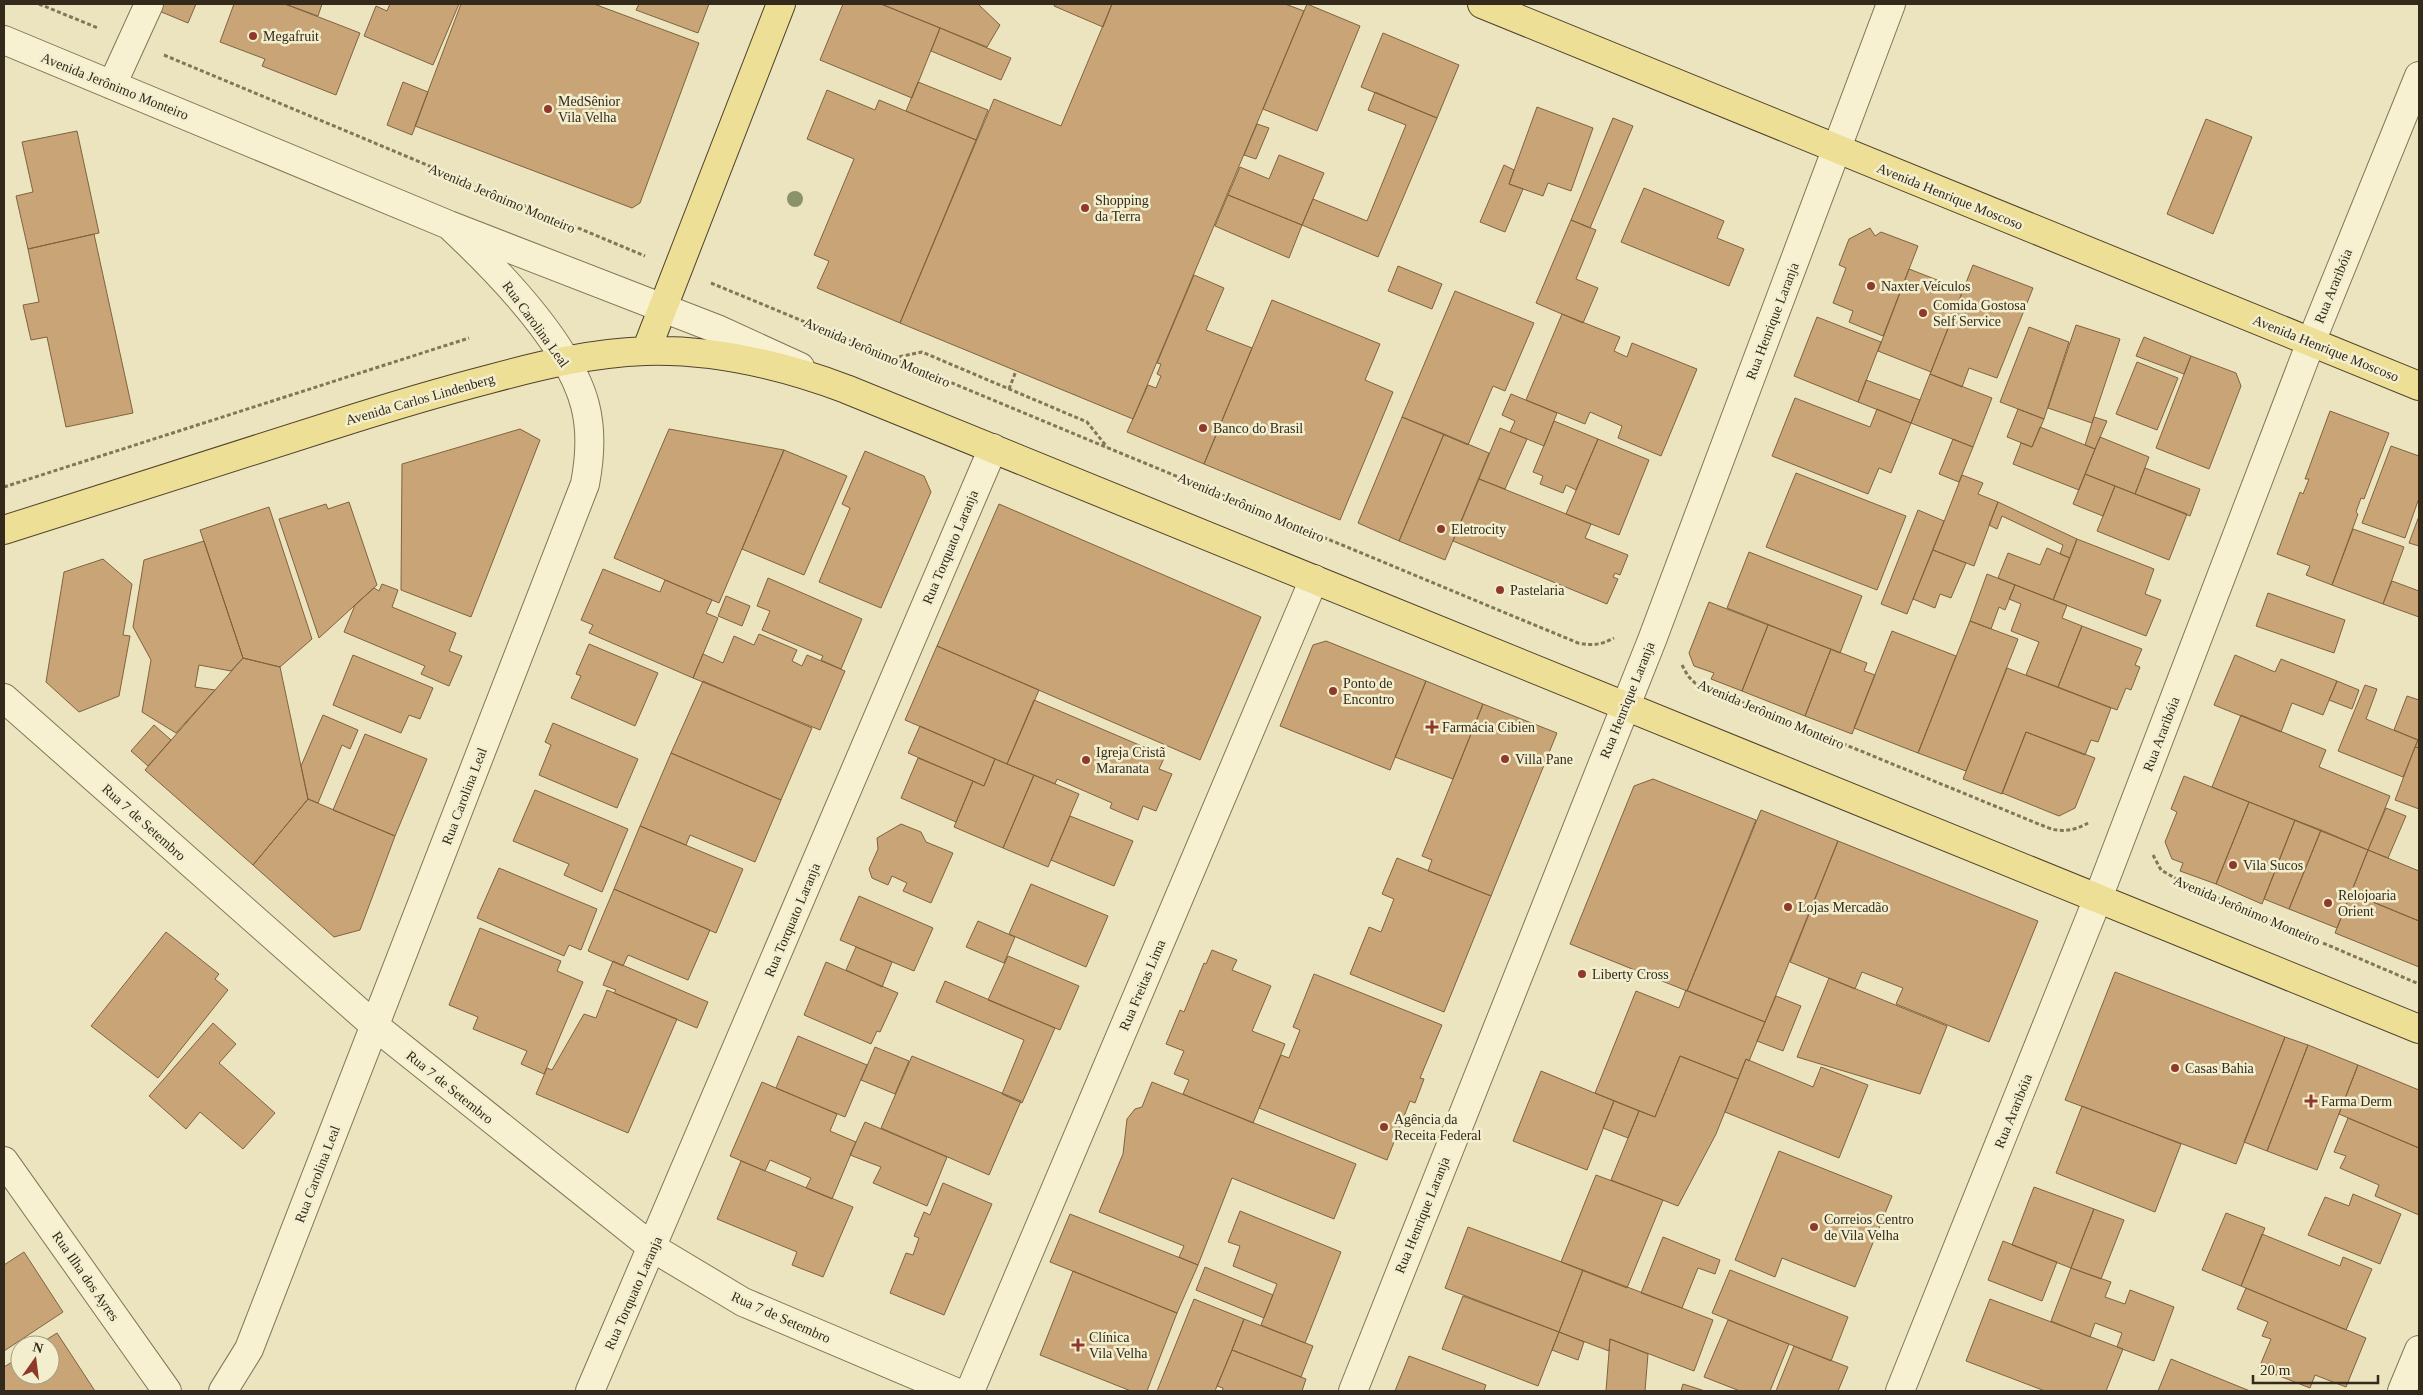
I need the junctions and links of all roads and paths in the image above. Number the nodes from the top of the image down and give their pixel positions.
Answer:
1 (39, 4) edge
2 (149, 4) edge
3 (781, 4) edge
4 (1482, 4) edge
5 (1891, 4) edge
6 (4, 40) edge
7 (132, 42) junction
8 (2419, 76) edge
9 (112, 85) junction
10 (1836, 150) junction
11 (449, 225) junction
12 (677, 269) junction
13 (662, 308) junction
14 (468, 338) dead end
15 (2311, 342) junction
16 (646, 351) junction
17 (892, 358) junction
18 (565, 360) junction
19 (1016, 371) dead end
20 (2419, 386) edge
21 (846, 389) junction
22 (1009, 389) junction
23 (993, 448) junction
24 (1107, 448) junction
25 (4, 487) edge
26 (4, 530) edge
27 (1314, 579) junction
28 (1652, 640) junction
29 (4, 698) edge
30 (1624, 705) junction
31 (2125, 830) junction
32 (2098, 898) junction
33 (2419, 984) edge
34 (375, 1026) junction
35 (2419, 1029) edge
36 (4, 1161) edge
37 (653, 1248) junction
38 (2419, 1350) edge
39 (167, 1391) edge
40 (224, 1391) edge
41 (590, 1391) edge
42 (953, 1391) edge
43 (970, 1391) edge
44 (1353, 1391) edge
45 (1900, 1391) edge
46 (2402, 1391) edge

1 - 7 path, Avenida Jerônimo Monteiro
2 - 7 street
3 - 12 main road
4 - 10 main road, Avenida Henrique Moscoso
5 - 10 street, Rua Henrique Laranja
6 - 9 street, Avenida Jerônimo Monteiro
7 - 9 street
7 - 12 path, Avenida Jerônimo Monteiro
8 - 15 street, Rua Araribóia
9 - 11 street, Avenida Jerônimo Monteiro
10 - 15 main road, Avenida Henrique Moscoso
10 - 28 street, Rua Henrique Laranja
11 - 13 street, Avenida Jerônimo Monteiro
11 - 18 street, Rua Carolina Leal
12 - 13 main road
12 - 17 path, Avenida Jerônimo Monteiro
13 - 16 main road
13 - 21 street, Avenida Jerônimo Monteiro
14 - 25 path
15 - 20 main road, Avenida Henrique Moscoso
15 - 31 street, Rua Araribóia
16 - 18 main road, Avenida Carlos Lindenberg
16 - 21 main road, Avenida Carlos Lindenberg
17 - 22 path
17 - 24 path, Avenida Jerônimo Monteiro
18 - 26 main road, Avenida Carlos Lindenberg
18 - 34 street, Rua Carolina Leal
19 - 22 path
21 - 23 main road, Avenida Jerônimo Monteiro
22 - 24 path
23 - 27 main road, Avenida Jerônimo Monteiro
23 - 37 street, Rua Torquato Laranja
24 - 28 path, Avenida Jerônimo Monteiro
27 - 30 main road, Avenida Jerônimo Monteiro
27 - 43 street, Rua Freitas Lima
28 - 30 street, Rua Henrique Laranja
28 - 31 path, Avenida Jerônimo Monteiro
29 - 34 street, Rua 7 de Setembro
30 - 32 main road, Avenida Jerônimo Monteiro
30 - 44 street, Rua Henrique Laranja
31 - 32 street, Rua Araribóia
31 - 33 path, Avenida Jerônimo Monteiro
32 - 35 main road, Avenida Jerônimo Monteiro
32 - 45 street, Rua Araribóia
34 - 37 street, Rua 7 de Setembro
34 - 40 street, Rua Carolina Leal
36 - 39 street, Rua Ilha dos Ayres
37 - 41 street, Rua Torquato Laranja
37 - 42 street, Rua 7 de Setembro
38 - 46 street

